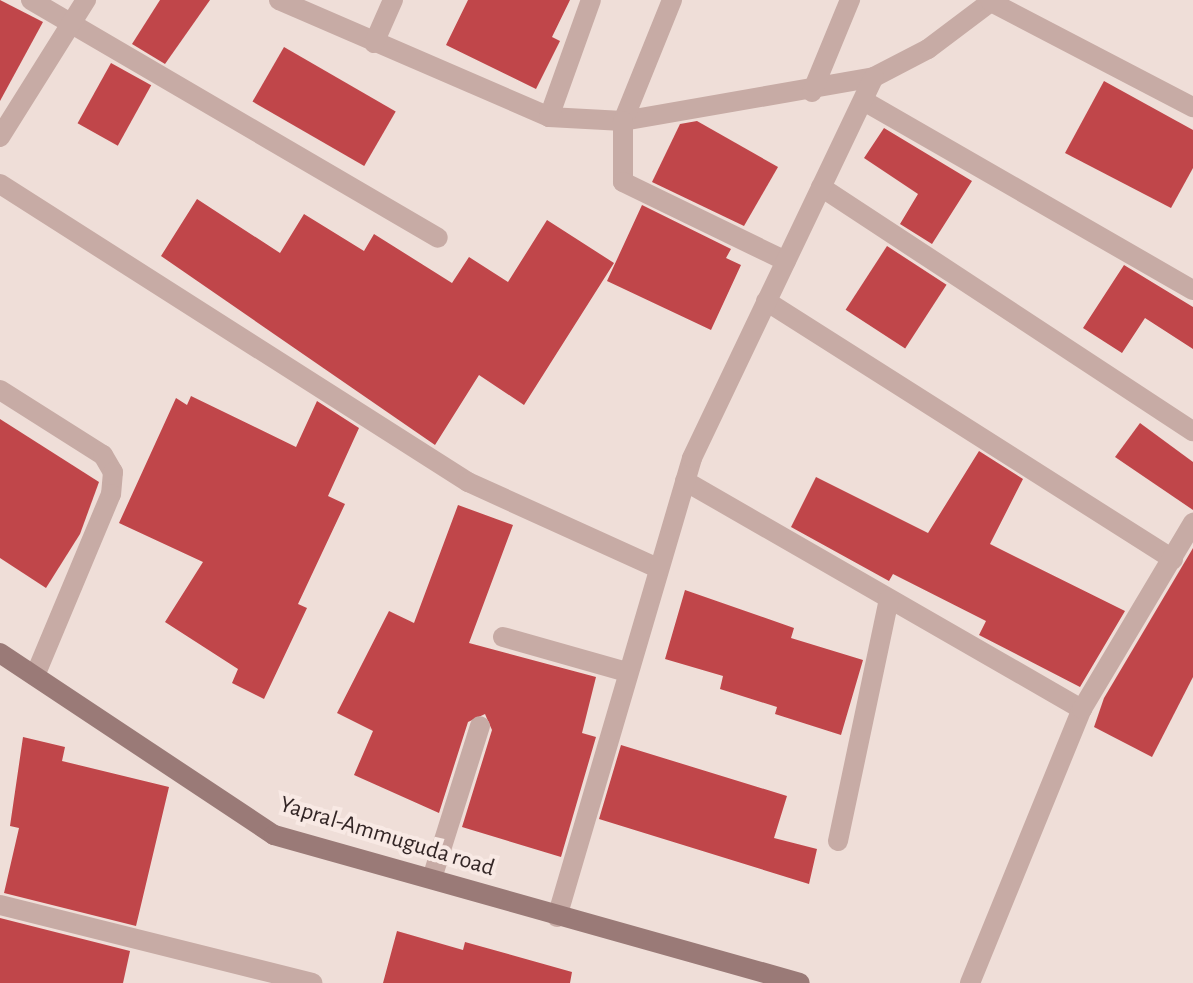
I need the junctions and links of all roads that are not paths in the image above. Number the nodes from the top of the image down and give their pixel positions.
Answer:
1 (31, 0) edge
2 (86, 0) edge
3 (279, 0) edge
4 (393, 0) edge
5 (591, 0) edge
6 (672, 0) edge
7 (850, 0) edge
8 (992, 1) edge
9 (71, 20) junction
10 (374, 43) junction
11 (874, 77) junction
12 (812, 92) junction
13 (864, 101) junction
14 (1193, 107) edge
15 (549, 117) junction
16 (623, 121) junction
17 (0, 137) edge
18 (0, 184) edge
19 (821, 187) junction
20 (438, 238) dead end
21 (786, 261) junction
22 (1193, 290) edge
23 (766, 301) junction
24 (0, 390) edge
25 (1193, 431) edge
26 (685, 481) junction
27 (1193, 523) edge
28 (1173, 559) junction
29 (658, 568) junction
30 (889, 599) junction
31 (503, 637) dead end
32 (0, 653) edge
33 (627, 672) junction
34 (35, 676) junction
35 (1082, 709) junction
36 (480, 726) dead end
37 (838, 841) dead end
38 (433, 875) junction
39 (0, 905) edge
40 (557, 917) junction
41 (312, 983) edge
42 (800, 983) edge
43 (970, 983) edge

1 - 9 street
2 - 9 street
3 - 10 street
4 - 10 street
5 - 15 street
6 - 16 street
7 - 12 street
8 - 11 street
8 - 14 street
9 - 17 street
9 - 20 street
10 - 15 street
11 - 12 street
11 - 13 street
12 - 16 street
13 - 19 street
13 - 22 street
15 - 16 street
16 - 21 street
18 - 29 street
19 - 21 street
19 - 25 street
21 - 23 street
23 - 26 street
23 - 28 street
24 - 34 street
26 - 29 street
26 - 30 street
27 - 28 street
28 - 35 street
29 - 33 street
30 - 35 street
30 - 37 street
31 - 33 street
32 - 34 main road, Yapral-Ammuguda road
33 - 40 street
34 - 38 main road, Yapral-Ammuguda road
35 - 43 street
36 - 38 street
38 - 40 main road, Yapral-Ammuguda road
39 - 41 street
40 - 42 main road, Yapral-Ammuguda road

